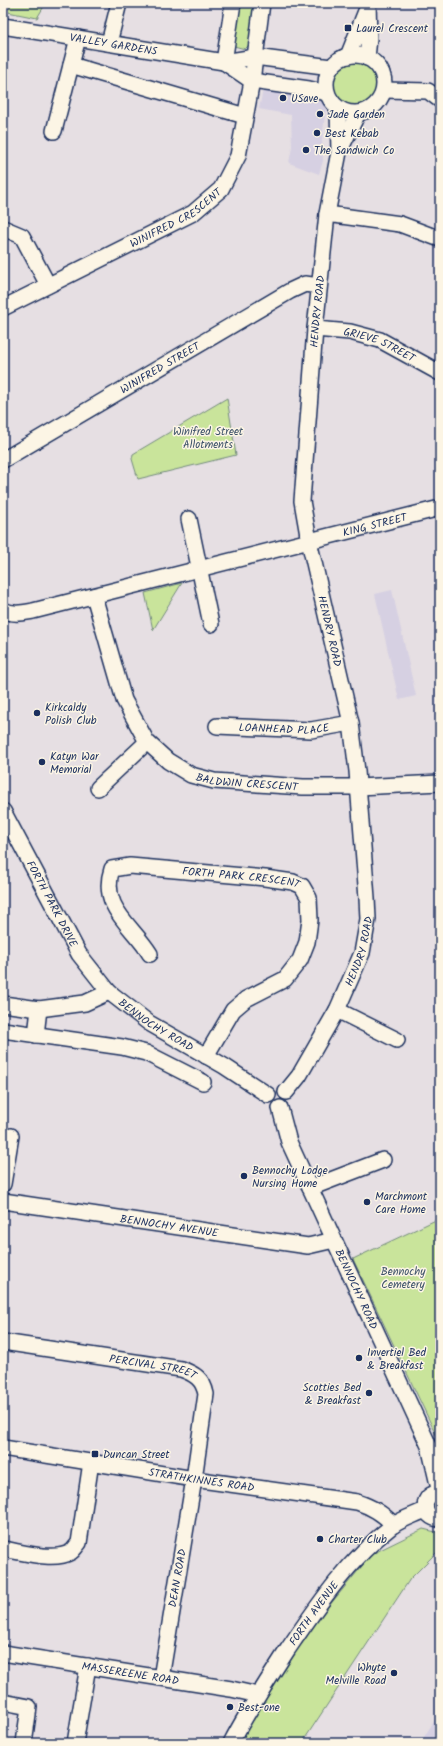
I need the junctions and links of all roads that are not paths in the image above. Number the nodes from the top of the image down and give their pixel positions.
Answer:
1 (119, 3) edge
2 (234, 3) edge
3 (262, 3) edge
4 (368, 5) edge
5 (3, 26) edge
6 (78, 38) junction
7 (109, 43) junction
8 (348, 56) junction
9 (256, 57) junction
10 (366, 58) junction
11 (224, 62) junction
12 (71, 65) junction
13 (331, 67) junction
14 (252, 81) junction
15 (384, 90) junction
16 (327, 93) junction
17 (436, 93) edge
18 (338, 108) junction
19 (358, 113) junction
20 (245, 116) junction
21 (54, 131) dead end
22 (339, 152) junction
23 (326, 214) junction
24 (3, 228) edge
25 (440, 239) edge
26 (48, 285) junction
27 (319, 286) junction
28 (3, 308) edge
29 (315, 329) junction
30 (440, 374) edge
31 (3, 460) edge
32 (440, 508) edge
33 (189, 519) dead end
34 (309, 541) junction
35 (200, 570) junction
36 (94, 596) junction
37 (3, 610) edge
38 (212, 624) dead end
39 (351, 723) junction
40 (217, 726) dead end
41 (147, 742) junction
42 (440, 783) edge
43 (358, 787) junction
44 (98, 788) dead end
45 (3, 813) edge
46 (150, 954) dead end
47 (109, 992) junction
48 (3, 1004) edge
49 (39, 1009) junction
50 (337, 1010) junction
51 (3, 1030) edge
52 (36, 1035) junction
53 (397, 1040) dead end
54 (206, 1056) junction
55 (202, 1082) dead end
56 (286, 1092) junction
57 (268, 1095) junction
58 (280, 1108) junction
59 (11, 1136) dead end
60 (383, 1160) dead end
61 (3, 1184) edge
62 (310, 1188) junction
63 (3, 1201) edge
64 (334, 1240) junction
65 (3, 1342) edge
66 (3, 1448) edge
67 (91, 1462) junction
68 (194, 1479) junction
69 (440, 1493) edge
70 (425, 1510) junction
71 (440, 1519) edge
72 (394, 1525) junction
73 (3, 1549) edge
74 (3, 1653) edge
75 (88, 1666) junction
76 (161, 1678) junction
77 (258, 1695) junction
78 (3, 1702) edge
79 (24, 1743) edge
80 (75, 1743) edge
81 (231, 1743) edge

1 - 7 street
2 - 11 street
3 - 9 street, WINIFRED CRESCENT
4 - 8 street
4 - 10 street
5 - 6 street, VALLEY GARDENS
6 - 7 street, VALLEY GARDENS
6 - 12 street
7 - 11 street, VALLEY GARDENS
8 - 10 street
8 - 13 street
9 - 11 street, VALLEY GARDENS
9 - 13 street, VALLEY GARDENS
9 - 14 street, WINIFRED CRESCENT
10 - 15 street
11 - 14 street, VALLEY GARDENS
12 - 20 street
12 - 21 street
13 - 16 street
14 - 16 street, VALLEY GARDENS
14 - 20 street, WINIFRED CRESCENT
15 - 17 street
15 - 19 street
16 - 18 street
18 - 19 street
18 - 22 street, HENDRY ROAD
19 - 22 street, HENDRY ROAD
20 - 26 street, WINIFRED CRESCENT
22 - 23 street, HENDRY ROAD
23 - 25 street
23 - 27 street, HENDRY ROAD
24 - 26 street
26 - 28 street, WINIFRED CRESCENT
27 - 29 street, HENDRY ROAD
27 - 31 street, WINIFRED STREET
29 - 30 street, GRIEVE STREET
29 - 34 street, HENDRY ROAD
32 - 34 street, KING STREET
33 - 35 street
34 - 35 street, KING STREET
34 - 39 street, HENDRY ROAD
35 - 36 street
35 - 38 street
36 - 37 street
36 - 41 street, BALDWIN CRESCENT
39 - 40 street, LOANHEAD PLACE
39 - 43 street, HENDRY ROAD
41 - 43 street, BALDWIN CRESCENT
41 - 44 street
42 - 43 street, BALDWIN CRESCENT
43 - 50 street, HENDRY ROAD
45 - 47 street, FORTH PARK DRIVE
46 - 54 street, FORTH PARK CRESCENT
47 - 49 street, BENNOCHY ROAD
47 - 54 street, BENNOCHY ROAD
48 - 49 street, BENNOCHY ROAD
49 - 52 street
50 - 53 street
50 - 56 street, HENDRY ROAD
51 - 52 street
52 - 55 street
54 - 57 street, BENNOCHY ROAD
56 - 57 street
56 - 58 street
57 - 58 street
58 - 62 street, BENNOCHY ROAD
59 - 61 street
60 - 62 street
62 - 64 street, BENNOCHY ROAD
63 - 64 street, BENNOCHY AVENUE
64 - 69 street, BENNOCHY ROAD
65 - 68 street, PERCIVAL STREET
66 - 67 street, STRATHKINNES ROAD
67 - 68 street, STRATHKINNES ROAD
67 - 73 street
68 - 72 street, STRATHKINNES ROAD
68 - 76 street, DEAN ROAD
69 - 70 street
70 - 71 street
70 - 72 street, FORTH AVENUE
72 - 77 street, FORTH AVENUE
74 - 75 street, MASSEREENE ROAD
75 - 76 street, MASSEREENE ROAD
75 - 80 street
76 - 77 street, MASSEREENE ROAD
77 - 81 street, FORTH AVENUE
78 - 79 street

